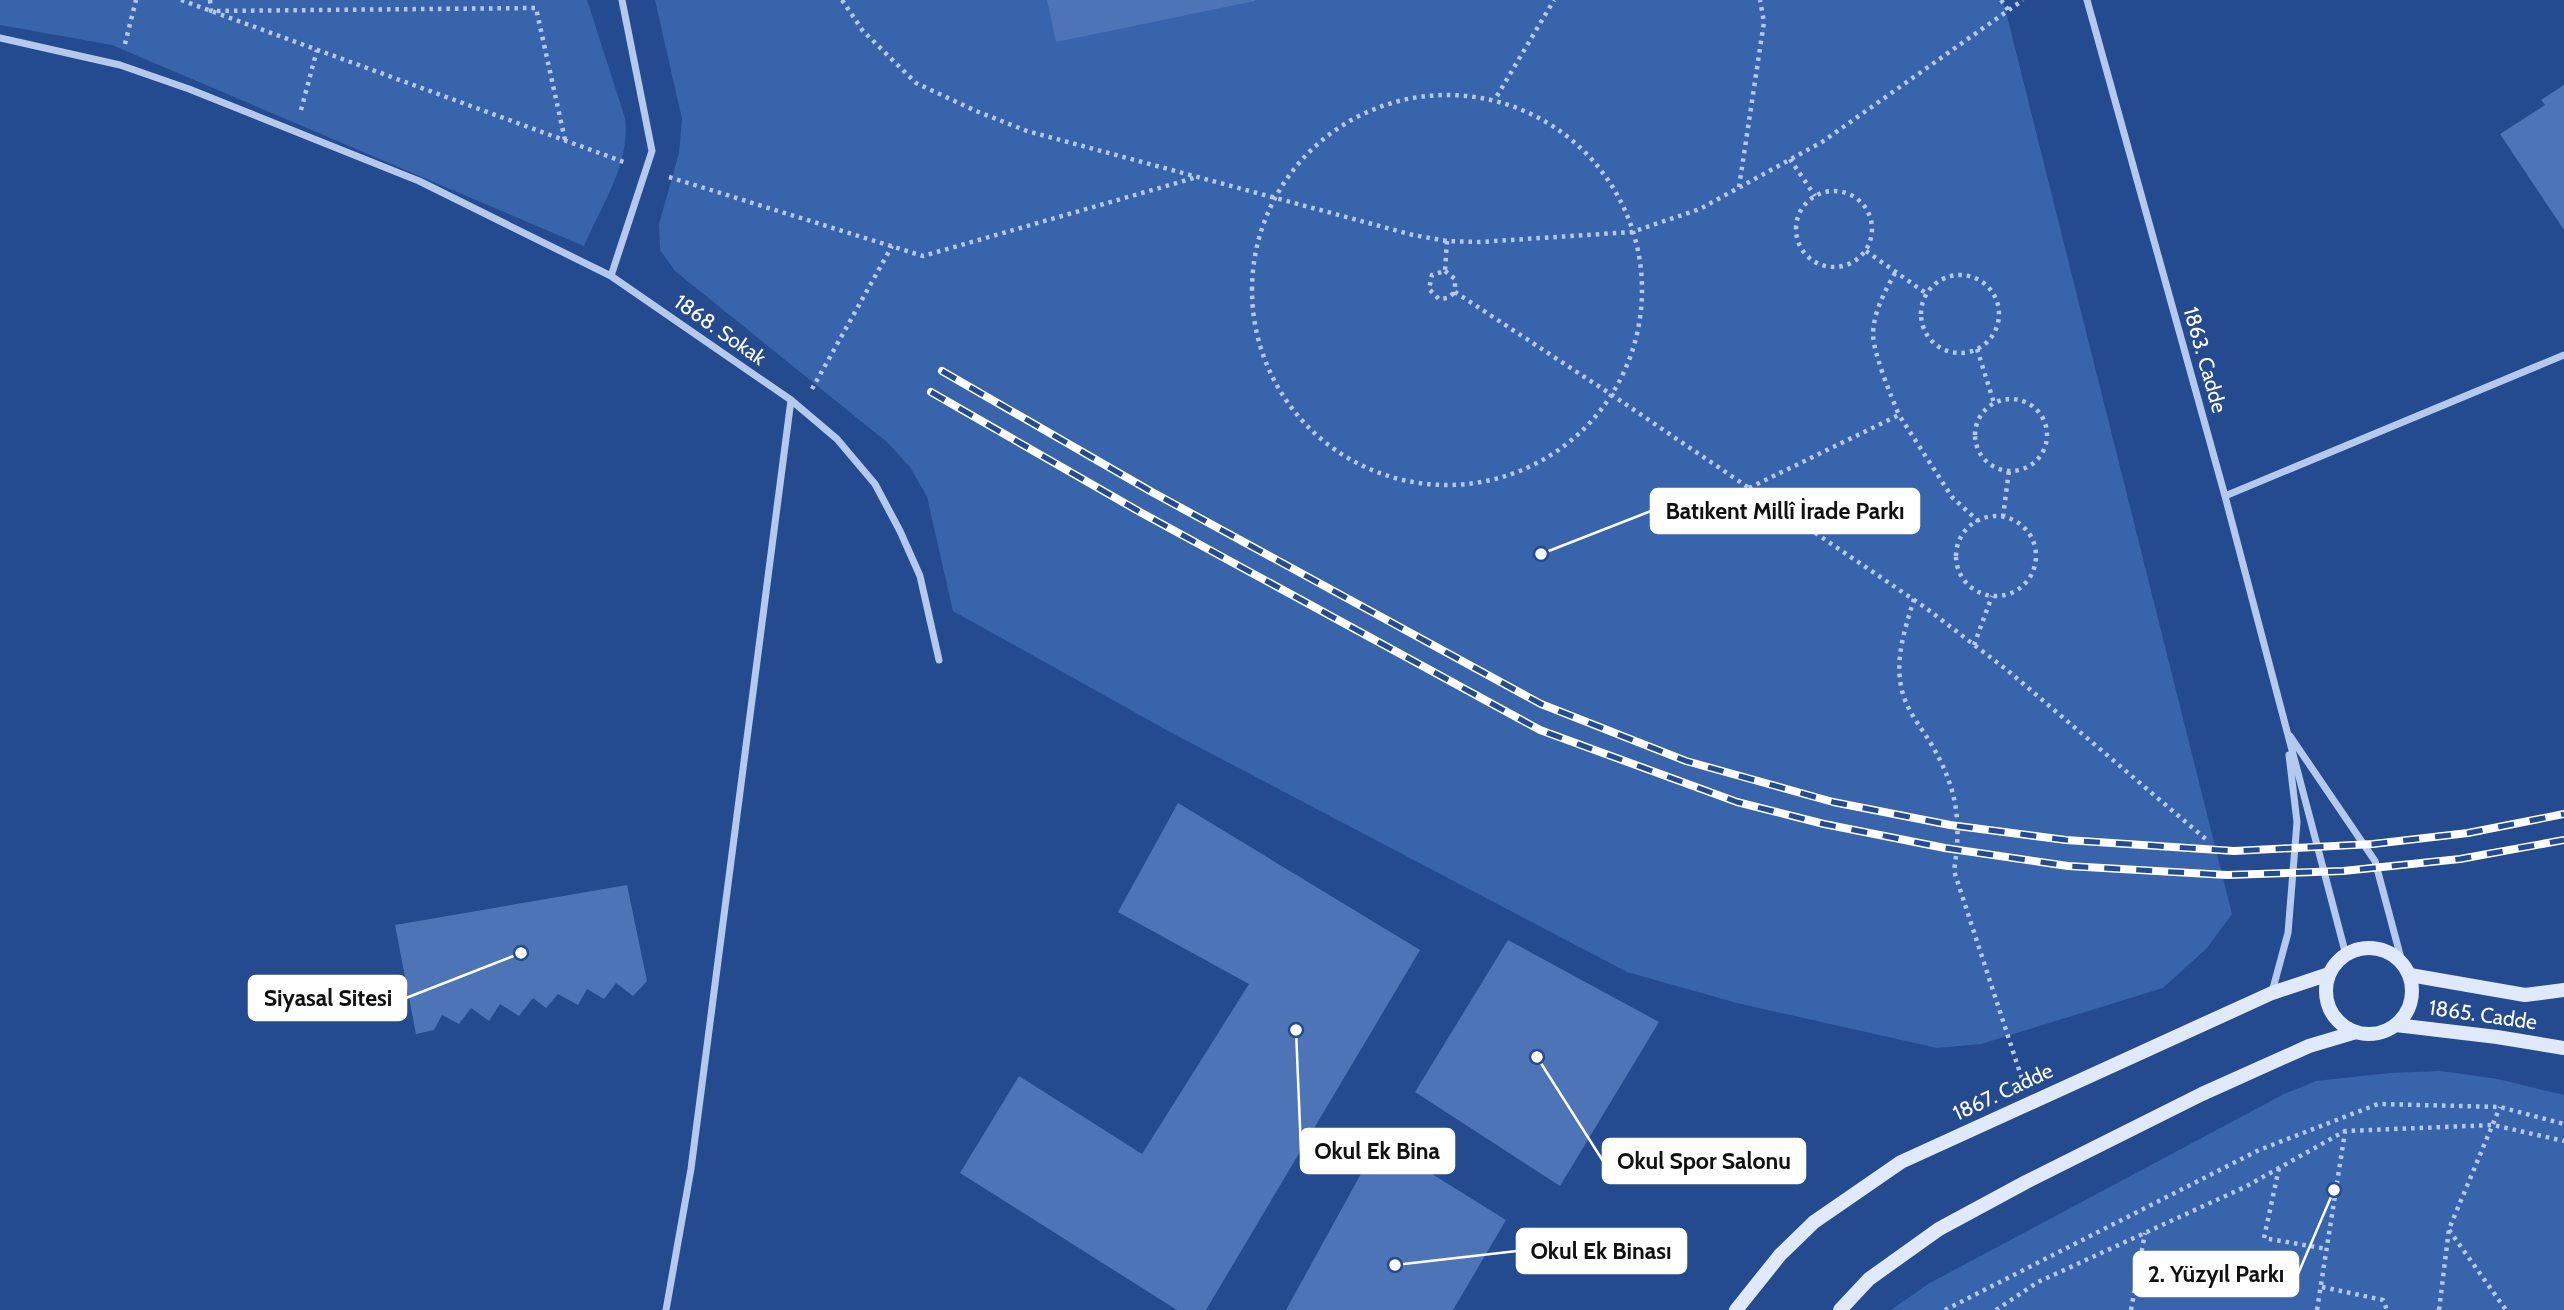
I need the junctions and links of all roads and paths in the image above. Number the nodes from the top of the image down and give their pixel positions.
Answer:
1 (136, 0) edge
2 (181, 0) edge
3 (210, 0) edge
4 (622, 0) edge
5 (842, 0) edge
6 (1554, 0) edge
7 (1760, 0) edge
8 (2001, 0) edge
9 (2023, 0) edge
10 (2087, 0) edge
11 (211, 11) junction
12 (2008, 11) junction
13 (0, 38) edge
14 (317, 50) junction
15 (120, 65) junction
16 (1497, 96) junction
17 (295, 132) junction
18 (565, 140) junction
19 (1790, 159) junction
20 (648, 170) junction
21 (1195, 177) junction
22 (1739, 188) junction
23 (1815, 196) junction
24 (1276, 200) junction
25 (1632, 232) junction
26 (1447, 242) junction
27 (892, 246) junction
28 (1866, 251) junction
29 (1445, 271) junction
30 (1895, 272) junction
31 (611, 276) junction
32 (1455, 292) junction
33 (1927, 293) junction
34 (1977, 349) junction
35 (2564, 355) edge
36 (1612, 395) junction
37 (791, 400) junction
38 (1994, 403) junction
39 (801, 409) junction
40 (1899, 415) junction
41 (2009, 470) junction
42 (1749, 488) junction
43 (2225, 496) junction
44 (2003, 517) junction
45 (1978, 521) junction
46 (1992, 596) junction
47 (1914, 599) junction
48 (1974, 645) junction
49 (939, 660) dead end
50 (2286, 730) junction
51 (2207, 840) dead end
52 (2346, 955) junction
53 (2406, 969) junction
54 (2329, 974) junction
55 (2564, 990) edge
56 (2272, 993) junction
57 (2396, 1025) junction
58 (2356, 1032) junction
59 (2564, 1048) edge
60 (2029, 1102) junction
61 (2500, 1107) junction
62 (2564, 1124) edge
63 (2493, 1125) junction
64 (2345, 1131) junction
65 (2564, 1141) edge
66 (2278, 1168) junction
67 (2449, 1229) junction
68 (2145, 1233) junction
69 (2327, 1250) junction
70 (2322, 1287) junction
71 (666, 1310) edge
72 (1736, 1310) edge
73 (1840, 1310) edge
74 (1945, 1310) edge
75 (1996, 1310) edge
76 (2131, 1310) edge
77 (2317, 1310) edge
78 (2387, 1310) edge
79 (2439, 1310) edge
80 (2506, 1310) edge

1 - 15 path
2 - 11 path
3 - 11 path
4 - 20 street
5 - 21 path
6 - 16 path
7 - 22 path
8 - 12 path
9 - 12 path
10 - 43 street, 1863. Cadde
11 - 14 path
11 - 18 path
12 - 19 path
13 - 15 street, 1868. Sokak
14 - 17 path
14 - 18 path
15 - 17 street, 1868. Sokak
16 - 24 path
16 - 25 path
17 - 31 street, 1868. Sokak
18 - 20 path
19 - 22 path
19 - 23 path
20 - 27 path
20 - 31 street
21 - 24 path
21 - 27 path
22 - 25 path
23 - 28 path
23 - 28 path
24 - 26 path
24 - 36 path
25 - 26 path
25 - 36 path
26 - 29 path
27 - 39 path
28 - 30 path
29 - 32 path
29 - 32 path
30 - 33 path
30 - 40 path
31 - 37 street, 1868. Sokak
32 - 36 path
33 - 34 path
33 - 34 path
34 - 38 path
35 - 43 street
36 - 42 path
37 - 39 street, 1868. Sokak
37 - 71 street
38 - 41 path
38 - 41 path
39 - 49 street, 1868. Sokak
40 - 42 path
40 - 45 path
41 - 44 path
42 - 47 path
43 - 50 street, 1863. Cadde
44 - 45 path
44 - 46 path
45 - 46 path
46 - 48 path
47 - 48 path
47 - 60 path
48 - 51 path
50 - 52 street
50 - 53 street
50 - 56 street
52 - 53 street
52 - 54 street
53 - 55 street, 1865. Cadde
53 - 57 street
54 - 56 street, 1867. Cadde
54 - 58 street
56 - 60 street, 1867. Cadde
57 - 58 street
57 - 59 street, 1865. Cadde
58 - 73 street
60 - 72 street, 1867. Cadde
61 - 62 path
61 - 63 path
61 - 74 path
63 - 64 path
63 - 65 path
63 - 67 path
64 - 66 path
64 - 69 path
66 - 68 path
66 - 69 path
67 - 79 path
67 - 80 path
68 - 75 path
68 - 76 path
69 - 70 path
70 - 77 path
70 - 78 path

